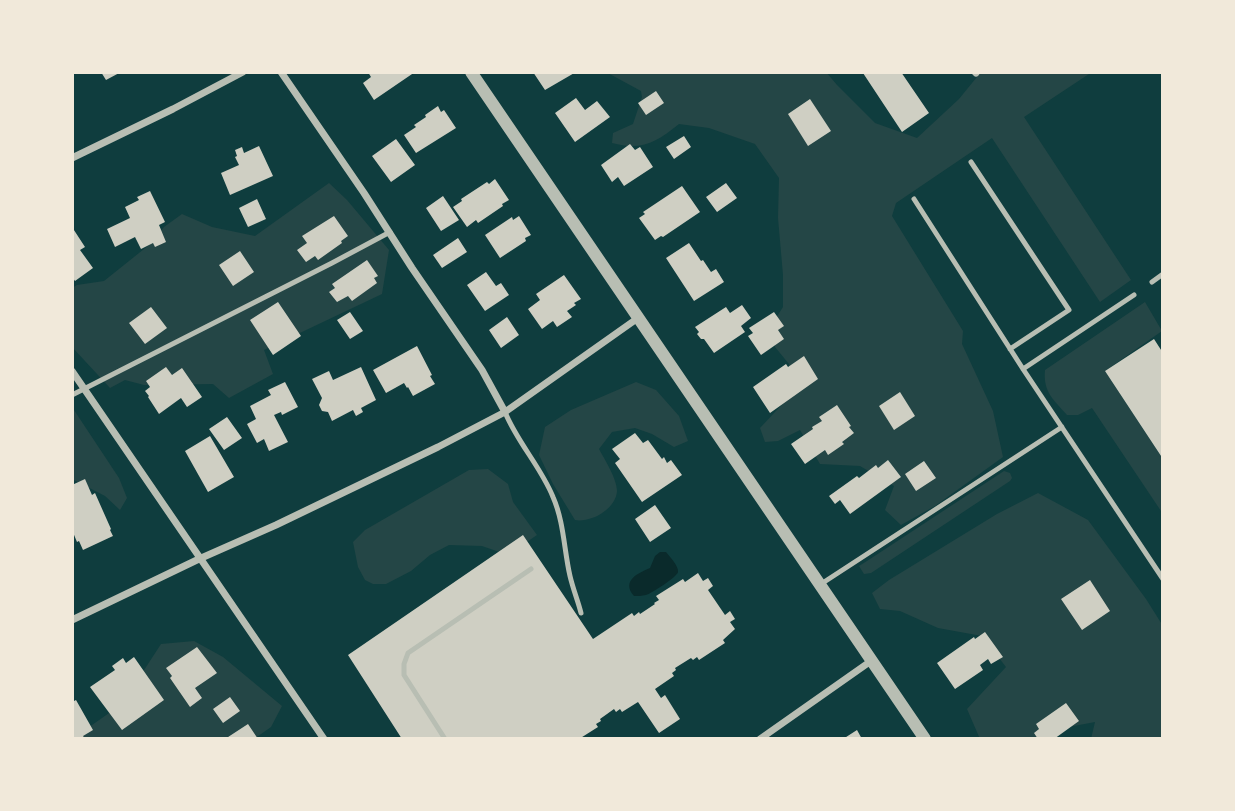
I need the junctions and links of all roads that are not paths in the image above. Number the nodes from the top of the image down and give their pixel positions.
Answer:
1 (243, 72) edge
2 (281, 72) edge
3 (471, 72) edge
4 (72, 158) edge
5 (971, 162) dead end
6 (914, 200) dead end
7 (390, 232) junction
8 (1163, 275) edge
9 (1152, 282) dead end
10 (1134, 295) dead end
11 (638, 318) junction
12 (1010, 349) junction
13 (1023, 369) junction
14 (72, 371) edge
15 (84, 389) junction
16 (72, 394) edge
17 (505, 412) junction
18 (1062, 427) junction
19 (200, 559) junction
20 (531, 569) dead end
21 (1163, 579) edge
22 (819, 585) junction
23 (581, 613) dead end
24 (72, 620) edge
25 (871, 661) junction
26 (324, 739) edge
27 (445, 739) edge
28 (760, 739) edge
29 (925, 739) edge

1 - 4 street
2 - 7 street
3 - 11 street
5 - 12 lane
6 - 12 lane
7 - 15 lane
7 - 17 street
8 - 9 lane
10 - 13 lane
11 - 17 street
11 - 22 street
12 - 13 lane
13 - 18 lane
14 - 15 street
15 - 16 lane
15 - 19 street
17 - 19 street
17 - 23 lane
18 - 21 lane
18 - 22 lane
19 - 24 street
19 - 26 street
20 - 27 lane
22 - 25 street
25 - 28 street
25 - 29 street

